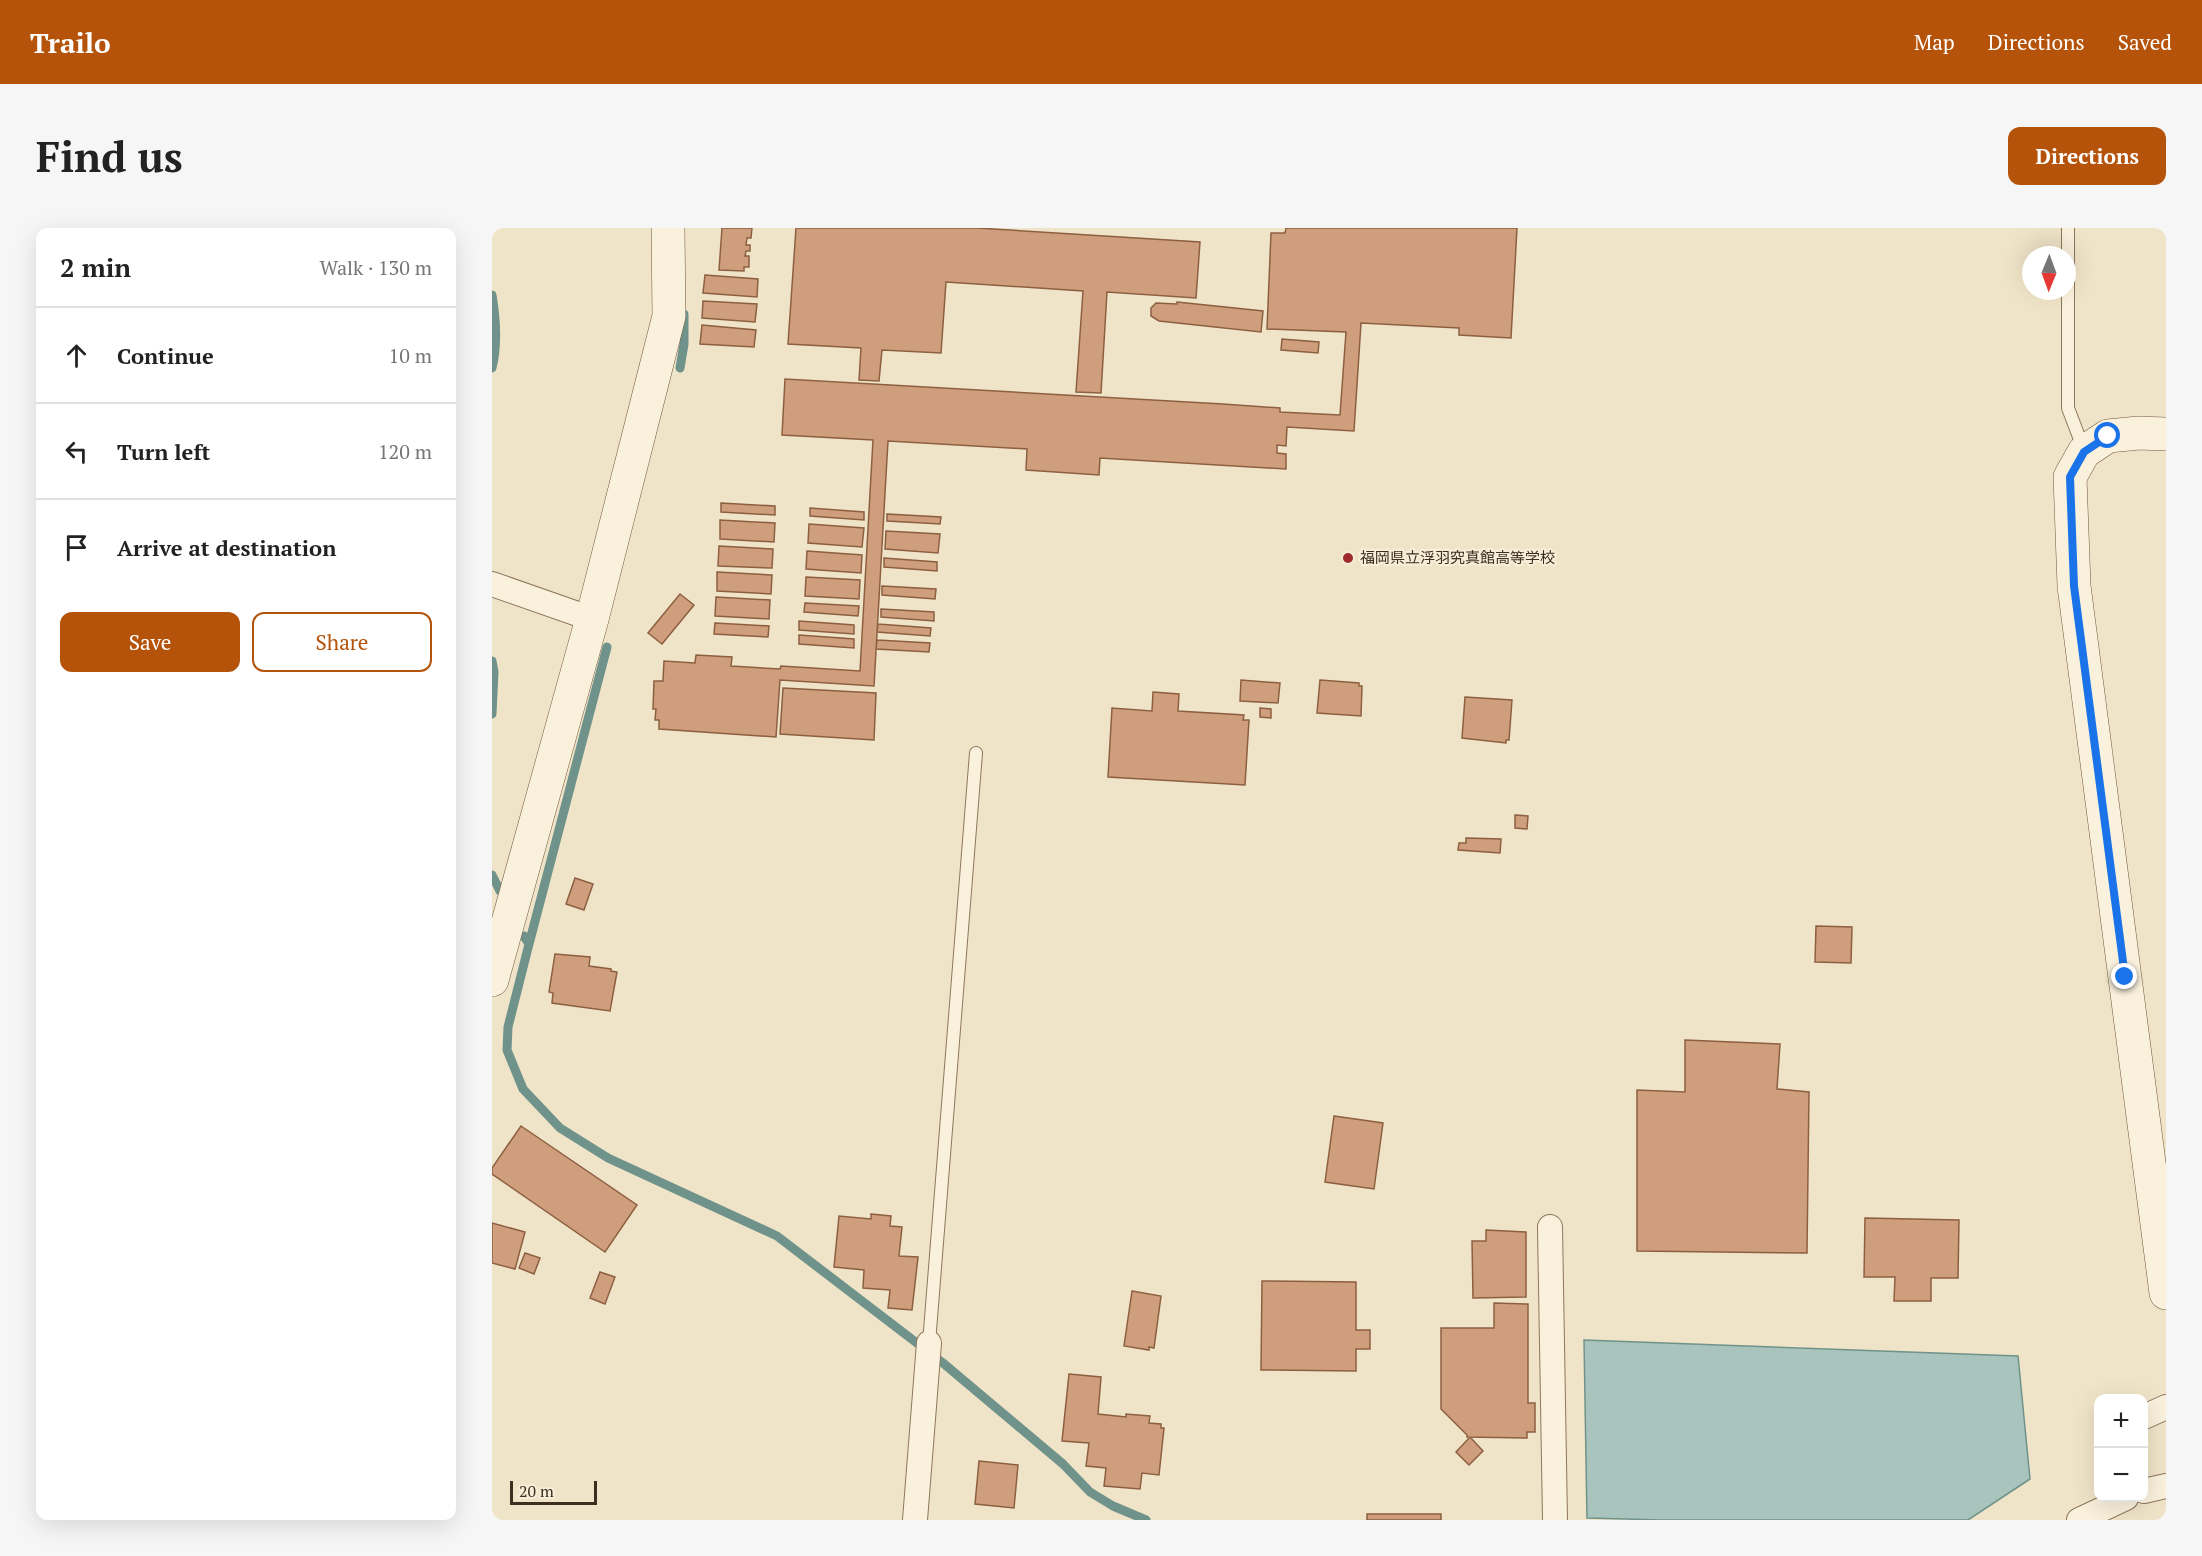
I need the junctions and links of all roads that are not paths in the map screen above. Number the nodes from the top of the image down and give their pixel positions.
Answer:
1 (668, 228) edge
2 (2068, 228) edge
3 (2166, 434) edge
4 (2084, 452) junction
5 (492, 584) edge
6 (592, 619) junction
7 (976, 753) dead end
8 (492, 980) edge
9 (1550, 1227) dead end
10 (2166, 1293) edge
11 (928, 1353) joint
12 (2166, 1407) edge
13 (2148, 1415) edge
14 (2166, 1486) edge
15 (2148, 1490) edge
16 (2116, 1502) edge
17 (915, 1520) edge
18 (1555, 1520) edge
19 (2079, 1520) edge

1 - 6 street
2 - 4 lane
3 - 4 street
4 - 10 street
5 - 6 street
6 - 8 street
7 - 11 lane
9 - 18 street
11 - 17 street
12 - 13 street
14 - 15 street
16 - 19 street

